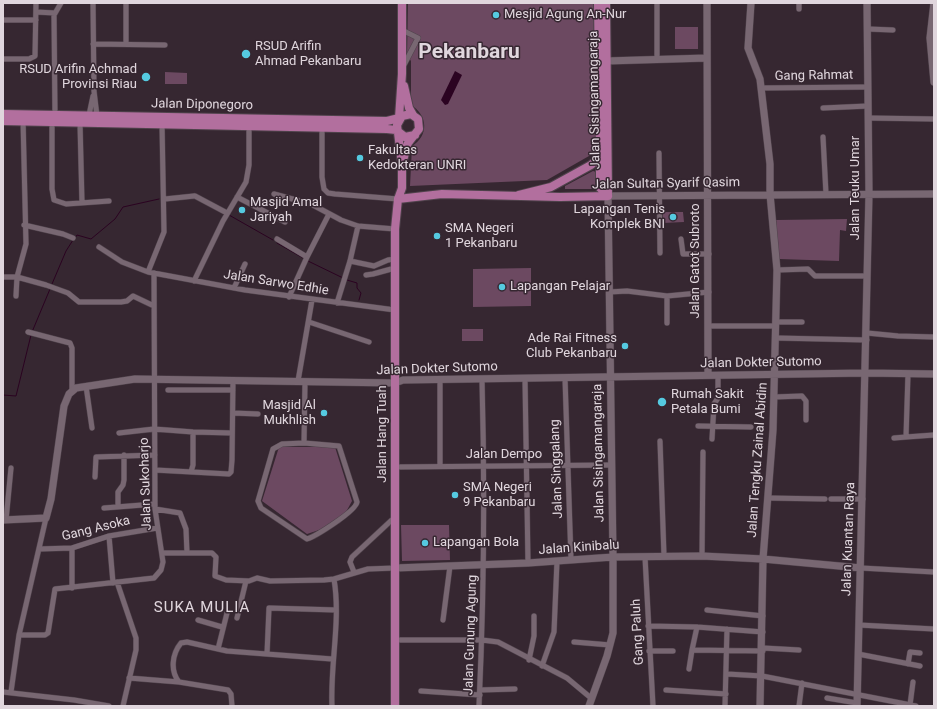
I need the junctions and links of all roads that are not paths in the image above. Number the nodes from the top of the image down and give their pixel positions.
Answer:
1 (36, 3) edge
2 (61, 3) edge
3 (93, 3) edge
4 (126, 3) edge
5 (402, 3) edge
6 (598, 3) edge
7 (606, 3) edge
8 (657, 3) edge
9 (706, 3) edge
10 (751, 3) edge
11 (799, 3) edge
12 (867, 3) edge
13 (934, 3) edge
14 (798, 9) dead end
15 (36, 12) junction
16 (55, 13) junction
17 (3, 20) edge
18 (36, 20) junction
19 (868, 29) junction
20 (402, 30) junction
21 (893, 30) dead end
22 (93, 44) junction
23 (126, 44) junction
24 (932, 44) edge
25 (165, 45) dead end
26 (707, 58) junction
27 (3, 59) edge
28 (657, 60) junction
29 (606, 61) junction
30 (402, 71) junction
31 (599, 73) junction
32 (934, 82) edge
33 (868, 86) junction
34 (761, 88) junction
35 (94, 91) junction
36 (868, 106) junction
37 (823, 108) dead end
38 (3, 114) edge
39 (413, 115) junction
40 (93, 116) junction
41 (23, 118) junction
42 (53, 118) junction
43 (399, 118) junction
44 (868, 118) junction
45 (934, 119) edge
46 (3, 121) edge
47 (80, 123) junction
48 (162, 124) junction
49 (249, 126) junction
50 (322, 128) junction
51 (398, 132) junction
52 (415, 135) junction
53 (823, 137) dead end
54 (660, 153) dead end
55 (600, 157) junction
56 (402, 164) junction
57 (274, 194) dead end
58 (770, 194) junction
59 (826, 194) junction
60 (869, 194) junction
61 (934, 194) edge
62 (518, 195) junction
63 (708, 195) junction
64 (237, 196) junction
65 (608, 196) junction
66 (660, 196) junction
67 (165, 199) junction
68 (398, 199) junction
69 (110, 200) dead end
70 (82, 203) junction
71 (227, 214) junction
72 (329, 214) junction
73 (285, 222) dead end
74 (24, 225) junction
75 (358, 226) junction
76 (395, 229) junction
77 (74, 238) dead end
78 (277, 239) dead end
79 (681, 239) dead end
80 (99, 247) dead end
81 (660, 252) dead end
82 (709, 254) junction
83 (307, 257) junction
84 (395, 259) junction
85 (350, 261) junction
86 (245, 264) dead end
87 (395, 268) junction
88 (777, 270) junction
89 (148, 272) junction
90 (154, 273) junction
91 (366, 274) dead end
92 (867, 276) junction
93 (3, 277) edge
94 (17, 277) junction
95 (194, 281) junction
96 (234, 288) junction
97 (609, 292) junction
98 (709, 292) junction
99 (16, 296) dead end
100 (667, 296) junction
101 (289, 297) junction
102 (312, 300) junction
103 (337, 303) junction
104 (154, 306) junction
105 (394, 310) junction
106 (309, 322) junction
107 (802, 322) dead end
108 (667, 323) dead end
109 (776, 324) junction
110 (709, 326) junction
111 (28, 332) dead end
112 (867, 336) junction
113 (934, 337) edge
114 (776, 338) junction
115 (369, 342) dead end
116 (866, 373) junction
117 (908, 374) junction
118 (934, 374) edge
119 (708, 375) junction
120 (718, 375) junction
121 (775, 375) junction
122 (610, 377) junction
123 (565, 378) junction
124 (155, 379) junction
125 (525, 379) junction
126 (233, 380) junction
127 (482, 380) junction
128 (440, 381) junction
129 (302, 382) junction
130 (395, 383) junction
131 (86, 386) junction
132 (168, 390) dead end
133 (233, 390) junction
134 (72, 392) junction
135 (774, 397) junction
136 (233, 413) junction
137 (258, 414) dead end
138 (806, 420) dead end
139 (698, 426) dead end
140 (712, 427) junction
141 (751, 427) dead end
142 (92, 428) dead end
143 (154, 429) junction
144 (193, 432) junction
145 (232, 432) junction
146 (119, 433) dead end
147 (934, 435) edge
148 (906, 437) junction
149 (894, 438) dead end
150 (712, 439) dead end
151 (660, 441) dead end
152 (304, 443) junction
153 (703, 452) dead end
154 (124, 455) junction
155 (155, 455) junction
156 (569, 465) junction
157 (612, 465) junction
158 (440, 466) junction
159 (485, 466) junction
160 (526, 466) junction
161 (396, 467) junction
162 (11, 468) dead end
163 (155, 470) junction
164 (191, 472) junction
165 (95, 477) dead end
166 (768, 498) junction
167 (863, 499) junction
168 (155, 506) junction
169 (118, 507) junction
170 (104, 508) dead end
171 (395, 517) junction
172 (46, 518) junction
173 (4, 520) edge
174 (158, 528) junction
175 (109, 536) junction
176 (72, 548) junction
177 (39, 549) junction
178 (162, 553) junction
179 (187, 553) junction
180 (664, 556) junction
181 (702, 556) junction
182 (613, 557) junction
183 (645, 557) junction
184 (763, 559) junction
185 (570, 560) junction
186 (557, 561) junction
187 (528, 563) junction
188 (485, 565) junction
189 (450, 566) junction
190 (395, 568) junction
191 (860, 568) junction
192 (354, 572) junction
193 (934, 572) edge
194 (334, 579) junction
195 (246, 581) junction
196 (115, 582) junction
197 (72, 588) junction
198 (336, 610) junction
199 (707, 610) dead end
200 (227, 613) dead end
201 (534, 616) dead end
202 (763, 616) junction
203 (237, 618) dead end
204 (198, 620) dead end
205 (443, 620) dead end
206 (859, 625) junction
207 (648, 626) junction
208 (222, 627) junction
209 (697, 627) junction
210 (727, 629) junction
211 (934, 629) edge
212 (762, 632) junction
213 (19, 635) junction
214 (395, 640) junction
215 (482, 640) junction
216 (574, 642) dead end
217 (610, 645) junction
218 (218, 649) junction
219 (692, 650) junction
220 (727, 650) junction
221 (763, 650) junction
222 (799, 650) dead end
223 (649, 651) junction
224 (673, 651) dead end
225 (920, 653) dead end
226 (267, 654) junction
227 (858, 654) junction
228 (332, 659) junction
229 (529, 660) junction
230 (908, 664) junction
231 (542, 666) junction
232 (920, 666) dead end
233 (689, 669) dead end
234 (727, 674) junction
235 (762, 676) junction
236 (129, 678) junction
237 (179, 682) junction
238 (913, 682) dead end
239 (802, 683) junction
240 (515, 689) dead end
241 (666, 690) dead end
242 (421, 691) dead end
243 (3, 692) edge
244 (11, 692) junction
245 (480, 692) junction
246 (857, 693) junction
247 (726, 694) junction
248 (591, 698) junction
249 (827, 698) dead end
250 (857, 704) edge
251 (910, 705) junction
252 (109, 706) edge
253 (123, 706) edge
254 (232, 706) edge
255 (332, 706) edge
256 (395, 706) edge
257 (480, 706) edge
258 (589, 706) edge
259 (653, 706) edge
260 (725, 706) edge
261 (760, 706) edge
262 (799, 706) edge
263 (916, 706) edge

1 - 15 street
2 - 16 street
3 - 22 street
4 - 23 street
5 - 20 main road
6 - 31 main road, Jalan Sisingamangaraja
7 - 29 main road, Jalan Sisingamangaraja
8 - 28 street
9 - 26 street, Jalan Gatot Subroto
10 - 34 street, Jalan Tengku Zainal Abidin
11 - 14 street
12 - 19 street, Jalan Teuku Umar
13 - 24 street
15 - 16 street
15 - 18 street
16 - 42 street
17 - 18 street
18 - 27 street
19 - 21 street
19 - 33 street, Jalan Teuku Umar
20 - 30 main road
20 - 30 street
22 - 23 street
22 - 35 street
23 - 25 street
24 - 32 street
26 - 28 street
26 - 63 street, Jalan Gatot Subroto
28 - 29 street
29 - 31 main road
29 - 65 main road, Jalan Sisingamangaraja
30 - 39 main road
30 - 43 main road
31 - 55 main road, Jalan Sisingamangaraja
33 - 34 street, Gang Rahmat
33 - 36 street, Jalan Teuku Umar
34 - 58 street, Jalan Tengku Zainal Abidin
35 - 40 street
35 - 40 street
36 - 37 street
36 - 44 street, Jalan Teuku Umar
38 - 41 main road, Jalan Diponegoro
39 - 43 main road
39 - 52 main road
40 - 42 main road, Jalan Diponegoro
40 - 43 main road, Jalan Diponegoro
41 - 42 main road, Jalan Diponegoro
41 - 46 main road, Jalan Diponegoro
41 - 74 street
42 - 47 main road, Jalan Diponegoro
42 - 70 street
43 - 51 main road
44 - 45 street
44 - 60 street, Jalan Teuku Umar
47 - 48 main road, Jalan Diponegoro
47 - 70 street
48 - 49 main road, Jalan Diponegoro
48 - 67 street
49 - 50 main road, Jalan Diponegoro
49 - 64 street
50 - 51 main road, Jalan Diponegoro
50 - 68 street
51 - 52 main road
51 - 56 main road, Jalan Hang Tuah
52 - 56 main road, Jalan Hang Tuah
53 - 59 street
54 - 66 street
55 - 62 main road, Jalan Sisingamangaraja
55 - 65 main road, Jalan Sisingamangaraja
56 - 68 main road, Jalan Hang Tuah
57 - 72 street
58 - 59 street, Jalan Sultan Syarif Qasim
58 - 63 street, Jalan Sultan Syarif Qasim
58 - 88 street, Jalan Tengku Zainal Abidin
59 - 60 street, Jalan Sultan Syarif Qasim
60 - 61 street, Jalan Sultan Syarif Qasim
60 - 92 street, Jalan Teuku Umar
62 - 65 main road, Jalan Sultan Syarif Qasim
62 - 68 main road, Jalan Sultan Syarif Qasim
63 - 66 street, Jalan Sultan Syarif Qasim
63 - 82 street, Jalan Gatot Subroto
64 - 71 street
64 - 73 street
65 - 66 street, Jalan Sultan Syarif Qasim
65 - 97 street, Jalan Sisingamangaraja
66 - 81 street
67 - 71 street
67 - 89 street
68 - 76 main road, Jalan Hang Tuah
69 - 70 street
71 - 95 street
72 - 75 street
72 - 83 street
74 - 77 street
74 - 94 street
75 - 76 street
75 - 85 street
76 - 84 main road, Jalan Hang Tuah
78 - 83 street
79 - 82 street
80 - 89 street, Jalan Sarwo Edhie
82 - 98 street, Jalan Gatot Subroto
83 - 101 street
84 - 85 street
84 - 87 main road, Jalan Hang Tuah
85 - 103 street
86 - 96 street
87 - 91 street
87 - 105 main road, Jalan Hang Tuah
88 - 92 street
88 - 109 street, Jalan Tengku Zainal Abidin
89 - 90 street, Jalan Sarwo Edhie
90 - 95 street, Jalan Sarwo Edhie
90 - 104 street
92 - 112 street, Jalan Teuku Umar
93 - 94 street
94 - 99 street
94 - 104 street
95 - 96 street, Jalan Sarwo Edhie
96 - 101 street, Jalan Sarwo Edhie
97 - 100 street
97 - 122 street, Jalan Sisingamangaraja
98 - 100 street
98 - 110 street, Jalan Gatot Subroto
100 - 108 street
101 - 102 street, Jalan Sarwo Edhie
102 - 103 street, Jalan Sarwo Edhie
102 - 106 street
103 - 105 street, Jalan Sarwo Edhie
104 - 124 street
105 - 130 main road, Jalan Hang Tuah
106 - 115 street
106 - 129 street
107 - 109 street
109 - 110 street
109 - 114 street, Jalan Tengku Zainal Abidin
110 - 119 street, Jalan Gatot Subroto
111 - 134 street
112 - 113 street
112 - 114 street
112 - 116 street, Jalan Teuku Umar
114 - 121 street, Jalan Tengku Zainal Abidin
116 - 117 street, Jalan Dokter Sutomo
116 - 121 street, Jalan Dokter Sutomo
116 - 167 street, Jalan Kuantan Raya
117 - 118 street, Jalan Dokter Sutomo
117 - 148 street
119 - 120 street, Jalan Dokter Sutomo
119 - 122 street, Jalan Dokter Sutomo
120 - 121 street, Jalan Dokter Sutomo
120 - 140 street
121 - 135 street, Jalan Tengku Zainal Abidin
122 - 123 street, Jalan Dokter Sutomo
122 - 157 street, Jalan Sisingamangaraja
123 - 125 street, Jalan Dokter Sutomo
123 - 156 street, Jalan Singgalang
124 - 126 street, Jalan Dokter Sutomo
124 - 131 street, Jalan Dokter Sutomo
124 - 143 street, Jalan Sukoharjo
125 - 127 street, Jalan Dokter Sutomo
125 - 160 street
126 - 129 street, Jalan Dokter Sutomo
126 - 133 street
127 - 128 street, Jalan Dokter Sutomo
127 - 159 street, Jalan Gunung Agung
128 - 130 street, Jalan Dokter Sutomo
128 - 158 street
129 - 130 street, Jalan Dokter Sutomo
129 - 152 street
130 - 161 main road, Jalan Hang Tuah
131 - 134 street, Jalan Dokter Sutomo
131 - 142 street
132 - 133 street
133 - 136 street
134 - 172 street
135 - 138 street
135 - 166 street, Jalan Tengku Zainal Abidin
136 - 137 street
136 - 145 street
139 - 140 street
140 - 141 street
140 - 150 street
143 - 144 street
143 - 146 street
143 - 155 street, Jalan Sukoharjo
144 - 145 street
144 - 164 street
145 - 164 street
147 - 148 street
148 - 149 street
151 - 180 street
152 - 152 street
153 - 181 street
154 - 155 street
154 - 165 street
154 - 169 street
155 - 163 street, Jalan Sukoharjo
156 - 157 street, Jalan Dempo
156 - 160 street, Jalan Dempo
156 - 185 street, Jalan Singgalang
157 - 182 street, Jalan Sisingamangaraja
158 - 159 street, Jalan Dempo
158 - 161 street, Jalan Dempo
159 - 160 street, Jalan Dempo
159 - 188 street, Jalan Gunung Agung
160 - 187 street
161 - 171 main road, Jalan Hang Tuah
162 - 173 street
163 - 164 street
163 - 168 street, Jalan Sukoharjo
166 - 167 street
166 - 184 street, Jalan Tengku Zainal Abidin
167 - 191 street, Jalan Kuantan Raya
168 - 169 street
168 - 174 street, Jalan Sukoharjo
168 - 179 street
169 - 170 street
171 - 190 main road, Jalan Hang Tuah
171 - 192 street
172 - 173 street
172 - 177 street
174 - 175 street, Gang Asoka
174 - 178 street, Jalan Sukoharjo
175 - 176 street, Gang Asoka
175 - 196 street
176 - 177 street, Gang Asoka
176 - 197 street
177 - 213 street
178 - 179 street
178 - 196 street, Jalan Sukoharjo
179 - 195 street
180 - 181 street, Jalan Kinibalu
180 - 183 street, Jalan Kinibalu
181 - 184 street, Jalan Kinibalu
182 - 183 street, Jalan Kinibalu
182 - 185 street, Jalan Kinibalu
182 - 217 street, Jalan Sisingamangaraja
183 - 207 street, Gang Paluh
184 - 191 street, Jalan Kinibalu
184 - 202 street, Jalan Tengku Zainal Abidin
185 - 186 street, Jalan Kinibalu
186 - 187 street, Jalan Kinibalu
186 - 231 street
187 - 188 street, Jalan Kinibalu
188 - 189 street, Jalan Kinibalu
188 - 215 street, Jalan Gunung Agung
189 - 190 street, Jalan Kinibalu
189 - 205 street
190 - 192 street
190 - 214 main road, Jalan Hang Tuah
191 - 193 street
191 - 206 street, Jalan Kuantan Raya
192 - 194 street
194 - 195 street
194 - 198 street
195 - 203 street
196 - 197 street, Jalan Sukoharjo
196 - 236 street
197 - 213 street, Jalan Sukoharjo
198 - 226 street
198 - 228 street
199 - 202 street
200 - 208 street
201 - 229 street
202 - 212 street, Jalan Tengku Zainal Abidin
204 - 208 street
206 - 211 street
206 - 227 street, Jalan Kuantan Raya
207 - 209 street
207 - 223 street, Gang Paluh
208 - 218 street
209 - 210 street
209 - 219 street
210 - 212 street
210 - 220 street
212 - 221 street, Jalan Tengku Zainal Abidin
213 - 244 street
214 - 215 street
214 - 256 main road, Jalan Hang Tuah
215 - 229 street
215 - 245 street, Jalan Gunung Agung
216 - 217 street
217 - 248 street, Jalan Sisingamangaraja
218 - 226 street
218 - 237 street
219 - 220 street
219 - 233 street
220 - 221 street
220 - 234 street
221 - 222 street
221 - 235 street, Jalan Tengku Zainal Abidin
223 - 224 street
223 - 259 street, Gang Paluh
225 - 230 street
226 - 228 street
227 - 230 street
227 - 246 street, Jalan Kuantan Raya
228 - 255 street
229 - 231 street
230 - 232 street
231 - 248 street
234 - 235 street
234 - 247 street
235 - 239 street
235 - 261 street, Jalan Tengku Zainal Abidin
236 - 237 street
236 - 253 street
237 - 254 street
238 - 251 street
239 - 246 street
239 - 262 street
240 - 245 street
241 - 247 street
242 - 245 street
243 - 244 street
244 - 252 street
245 - 257 street, Jalan Gunung Agung
246 - 250 street, Jalan Kuantan Raya
246 - 251 street
247 - 260 street
248 - 258 street, Jalan Sisingamangaraja
249 - 250 street
251 - 263 street

